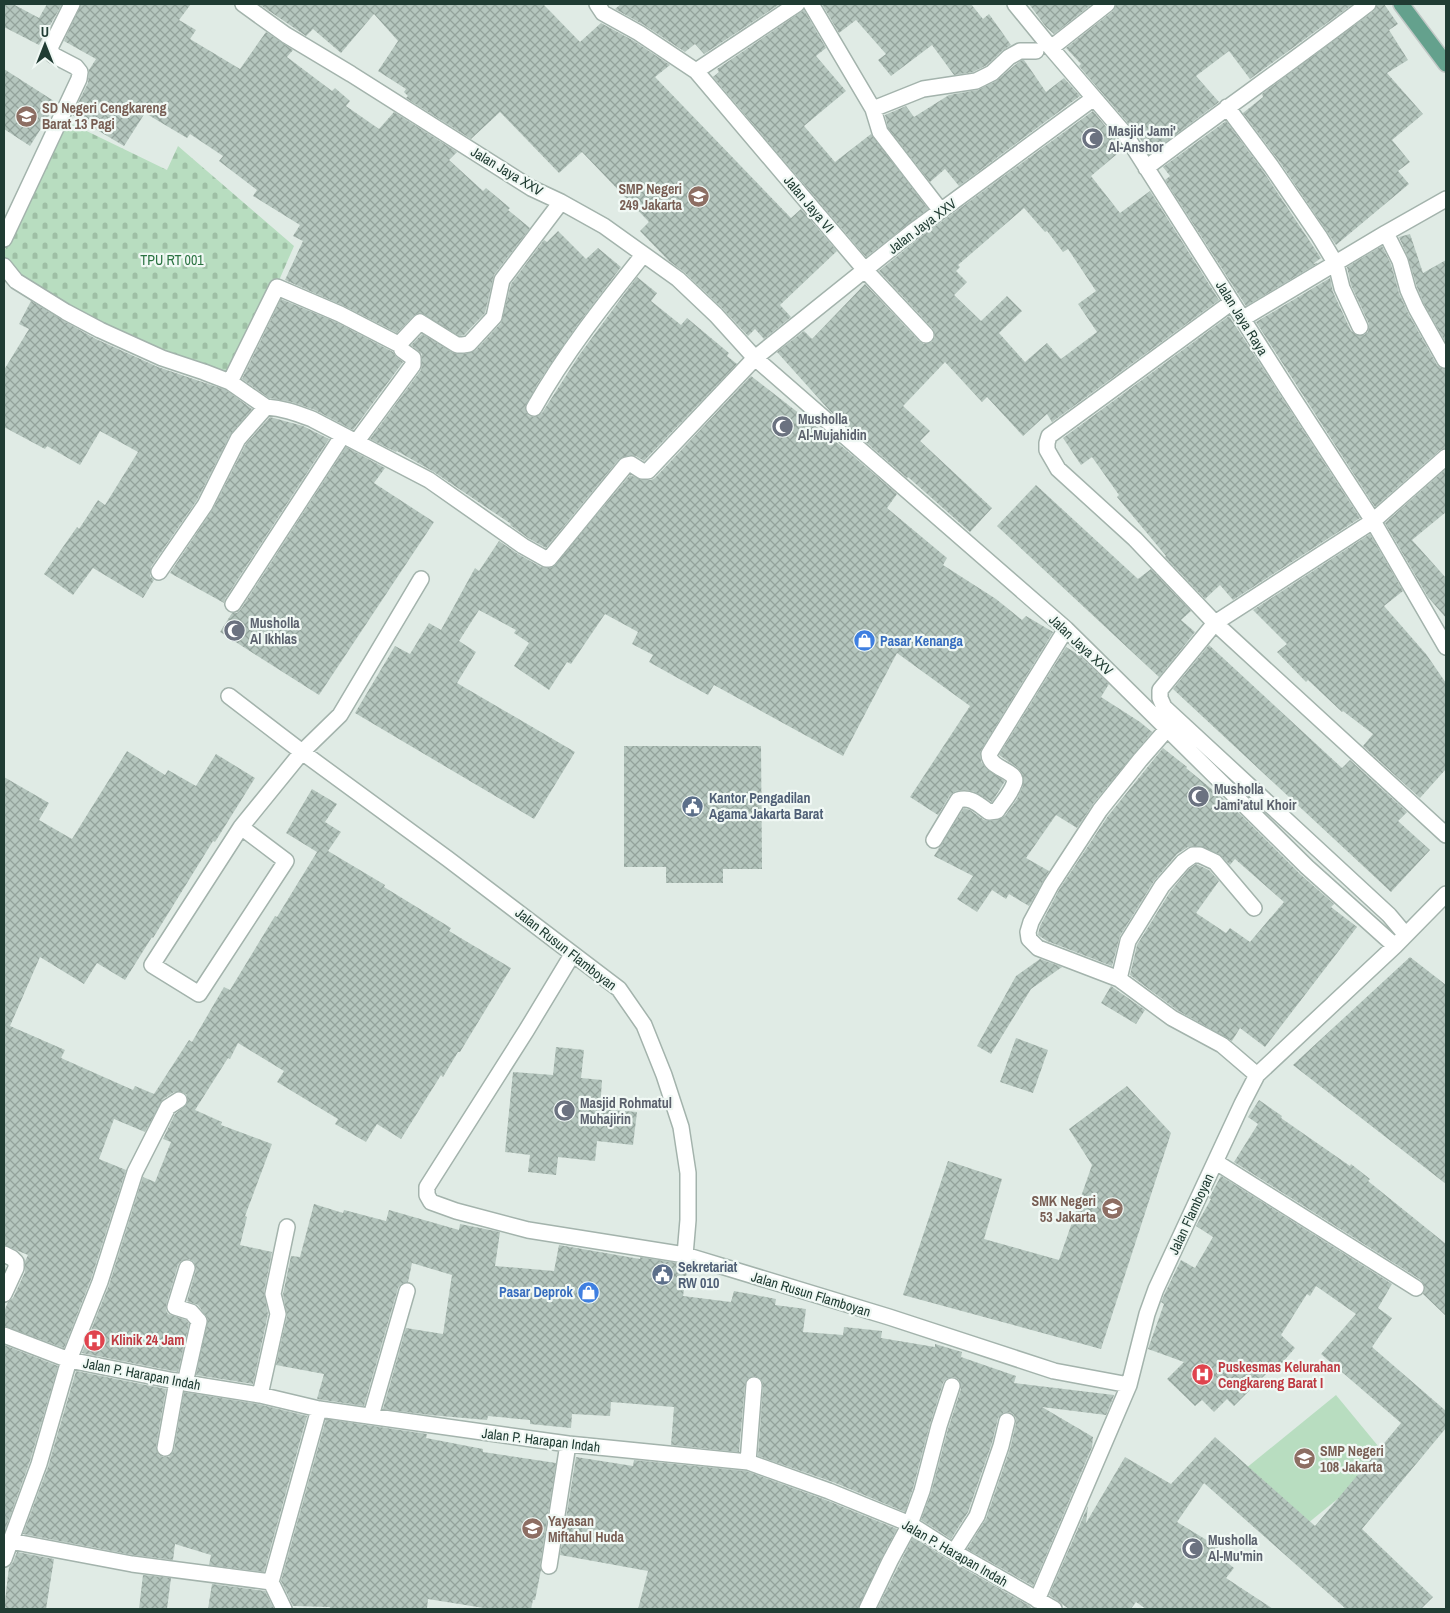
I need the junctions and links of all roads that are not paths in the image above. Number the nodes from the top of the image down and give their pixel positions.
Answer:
1 (72, 4) edge
2 (243, 4) edge
3 (597, 4) edge
4 (797, 4) edge
5 (811, 4) edge
6 (1015, 4) edge
7 (1107, 4) edge
8 (1368, 4) edge
9 (1401, 4) edge
10 (1043, 50) junction
11 (1446, 64) edge
12 (696, 71) junction
13 (1094, 98) junction
14 (1227, 107) junction
15 (873, 109) junction
16 (1146, 168) junction
17 (1446, 199) edge
18 (561, 202) junction
19 (941, 211) junction
20 (1386, 233) junction
21 (4, 239) edge
22 (643, 255) junction
23 (1336, 264) junction
24 (4, 266) edge
25 (865, 270) junction
26 (1232, 302) junction
27 (1242, 318) junction
28 (1360, 327) dead end
29 (926, 335) dead end
30 (400, 345) junction
31 (755, 358) junction
32 (1445, 360) dead end
33 (230, 382) junction
34 (266, 407) junction
35 (534, 408) dead end
36 (343, 435) junction
37 (357, 441) junction
38 (1446, 457) edge
39 (1373, 521) junction
40 (159, 572) dead end
41 (420, 579) dead end
42 (233, 604) dead end
43 (1215, 623) junction
44 (1066, 629) junction
45 (1446, 647) edge
46 (229, 696) dead end
47 (1168, 728) junction
48 (302, 752) junction
49 (241, 827) junction
50 (1446, 835) edge
51 (934, 840) dead end
52 (1446, 894) edge
53 (1254, 908) dead end
54 (1406, 934) junction
55 (1395, 946) junction
56 (572, 955) junction
57 (1119, 979) junction
58 (1257, 1075) junction
59 (179, 1100) dead end
60 (1216, 1162) junction
61 (287, 1227) dead end
62 (11, 1255) edge
63 (685, 1255) junction
64 (187, 1268) dead end
65 (1416, 1288) dead end
66 (407, 1291) dead end
67 (4, 1294) edge
68 (4, 1335) edge
69 (69, 1360) junction
70 (181, 1382) junction
71 (754, 1385) dead end
72 (952, 1386) dead end
73 (1129, 1386) junction
74 (260, 1395) junction
75 (319, 1409) junction
76 (371, 1416) junction
77 (1007, 1421) dead end
78 (568, 1444) junction
79 (165, 1448) dead end
80 (748, 1462) junction
81 (910, 1524) junction
82 (10, 1541) junction
83 (954, 1552) junction
84 (4, 1559) edge
85 (549, 1566) dead end
86 (271, 1582) junction
87 (1043, 1605) edge
88 (284, 1609) edge
89 (867, 1609) edge

1 - 21 street
2 - 18 street, Jalan Jaya XXV
3 - 12 street, Jalan Jaya VI
4 - 12 street
5 - 15 street
6 - 10 street, Jalan Jaya Raya
7 - 10 street
8 - 14 street
9 - 11 main road
10 - 13 street, Jalan Jaya Raya
10 - 15 street
12 - 25 street, Jalan Jaya VI
13 - 16 street, Jalan Jaya Raya
13 - 19 street, Jalan Jaya XXV
14 - 16 street
14 - 23 street
15 - 19 street
16 - 26 street, Jalan Jaya Raya
17 - 20 street
18 - 22 street, Jalan Jaya XXV
18 - 30 street
19 - 25 street, Jalan Jaya XXV
20 - 23 street
20 - 32 street
22 - 31 street, Jalan Jaya XXV
22 - 35 street
23 - 27 street
23 - 28 street
24 - 33 street
25 - 29 street, Jalan Jaya VI
25 - 31 street, Jalan Jaya XXV
26 - 27 street, Jalan Jaya Raya
26 - 43 street
27 - 39 street, Jalan Jaya Raya
30 - 33 street
30 - 37 street
31 - 37 street
31 - 44 street, Jalan Jaya XXV
33 - 34 street
34 - 36 street
34 - 40 street
36 - 37 street
36 - 42 street
38 - 39 street
39 - 43 street
39 - 45 street, Jalan Jaya Raya
41 - 48 street
43 - 50 street
43 - 54 street
44 - 47 street, Jalan Jaya XXV
44 - 51 street
46 - 48 street, Jalan Rusun Flamboyan
47 - 55 street, Jalan Jaya XXV
47 - 57 street
48 - 49 street
48 - 56 street, Jalan Rusun Flamboyan
49 - 49 street
52 - 54 street, Jalan Flamboyan
53 - 57 street
54 - 55 street, Jalan Flamboyan
55 - 58 street, Jalan Flamboyan
56 - 63 street, Jalan Rusun Flamboyan
56 - 63 street
57 - 58 street
58 - 60 street, Jalan Flamboyan
59 - 69 street
60 - 65 street
60 - 73 street, Jalan Flamboyan
61 - 74 street
62 - 67 street
63 - 73 street, Jalan Rusun Flamboyan
64 - 70 street
66 - 76 street
68 - 69 street, Jalan P. Harapan Indah
69 - 70 street, Jalan P. Harapan Indah
69 - 82 street
70 - 74 street, Jalan P. Harapan Indah
70 - 79 street
71 - 80 street
72 - 81 street
73 - 87 street, Jalan Flamboyan
74 - 75 street, Jalan P. Harapan Indah
75 - 76 street, Jalan P. Harapan Indah
75 - 86 street
76 - 78 street, Jalan P. Harapan Indah
77 - 83 street
78 - 80 street, Jalan P. Harapan Indah
78 - 85 street
80 - 81 street, Jalan P. Harapan Indah
81 - 83 street, Jalan P. Harapan Indah
81 - 89 street
82 - 84 street
82 - 86 street
83 - 87 street, Jalan P. Harapan Indah
86 - 88 street

